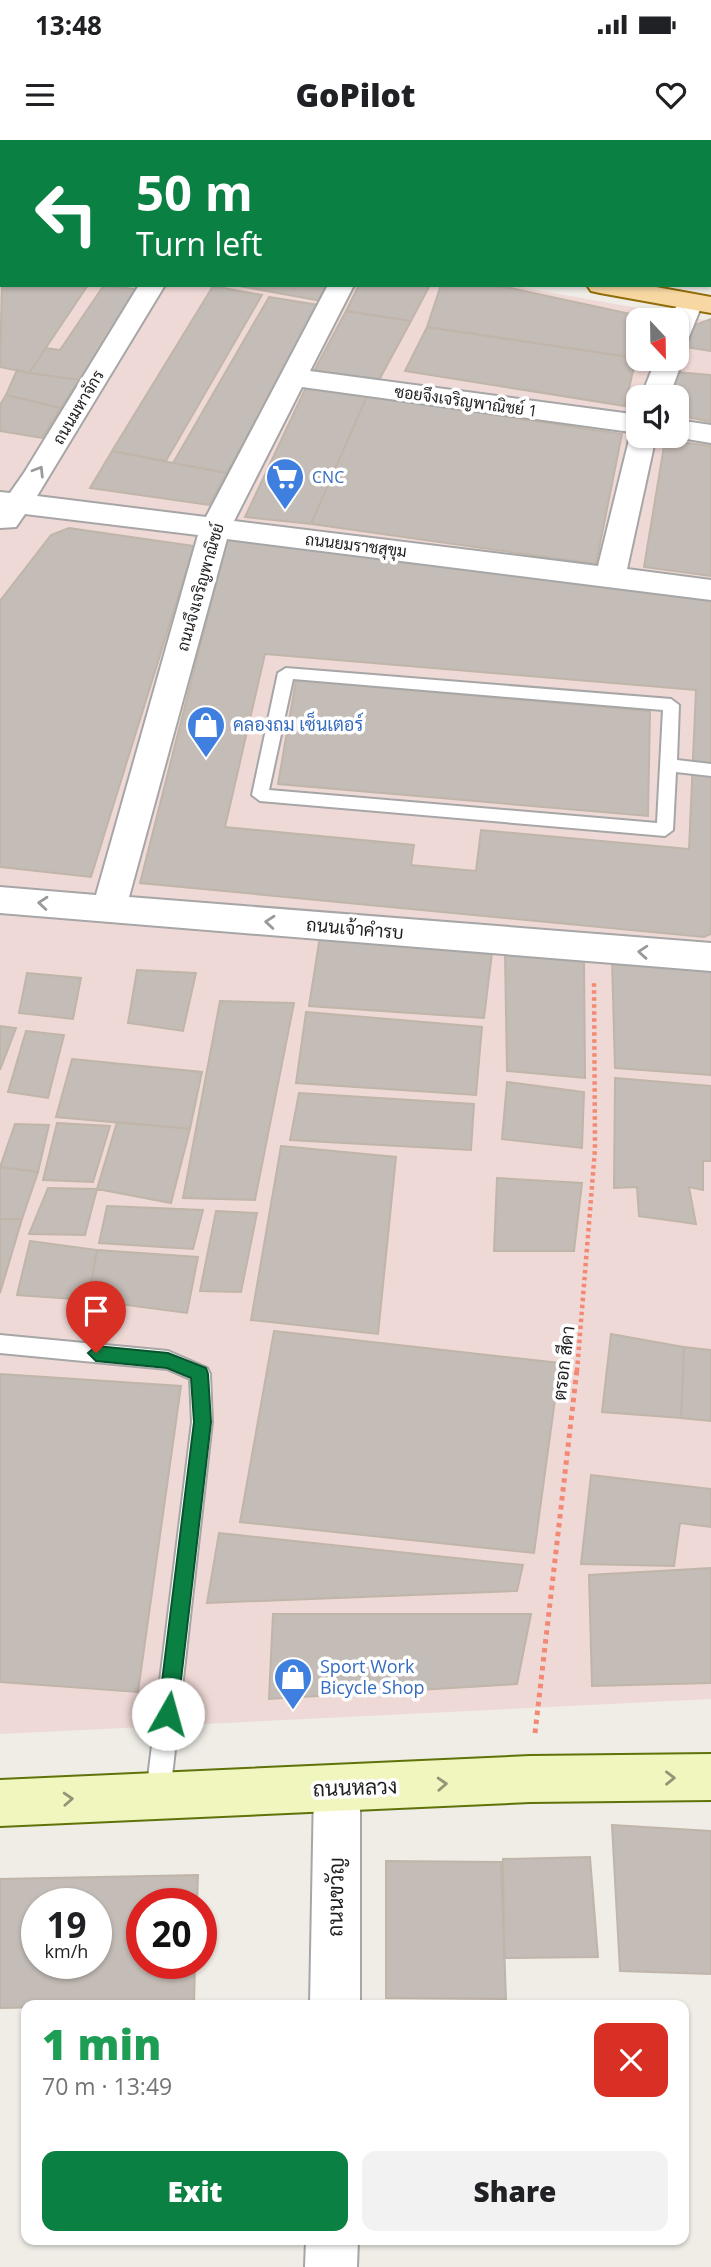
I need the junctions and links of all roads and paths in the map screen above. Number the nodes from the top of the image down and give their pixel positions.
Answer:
1 (151, 287) edge
2 (340, 287) edge
3 (611, 287) edge
4 (700, 303) edge
5 (293, 377) junction
6 (626, 422) edge
7 (689, 431) edge
8 (711, 434) edge
9 (639, 448) edge
10 (9, 502) edge
11 (0, 527) edge
12 (215, 528) junction
13 (610, 578) junction
14 (711, 590) edge
15 (669, 765) junction
16 (711, 770) edge
17 (0, 900) edge
18 (110, 909) junction
19 (594, 948) junction
20 (711, 957) edge
21 (0, 1344) edge
22 (711, 1777) edge
23 (530, 1779) junction
24 (337, 1789) junction
25 (158, 1794) junction
26 (0, 1803) edge
27 (335, 2000) edge
28 (332, 2245) edge
29 (331, 2267) edge

10 -> 1 street, ถนนมหาจักร
2 - 5 street, ถนนจึงเจริญพาณิชย์
3 - 4 main road
5 - 6 street, ซอยจึงเจริญพาณิชย์ 1
5 - 12 street, ถนนจึงเจริญพาณิชย์
7 - 8 street
9 - 13 street
10 - 11 street, ถนนมหาจักร
10 - 12 street, ถนนยมราชสุขุม
12 - 13 street, ถนนยมราชสุขุม
12 - 18 street, ถนนจึงเจริญพาณิชย์
13 - 14 street, ถนนยมราชสุขุม
15 - 15 lane
15 - 16 lane
18 -> 17 street, ถนนเจ้าคำรบ
19 -> 18 street, ถนนเจ้าคำรบ
20 -> 19 street, ถนนเจ้าคำรบ
19 - 23 path, ตรอก สีดา
21 - 25 lane
23 -> 22 street, ถนนหลวง
24 -> 23 street, ถนนหลวง
24 - 25 street, ถนนหลวง
24 - 27 street, ถนนขวัญ
26 -> 25 street, ถนนหลวง
28 - 29 street

